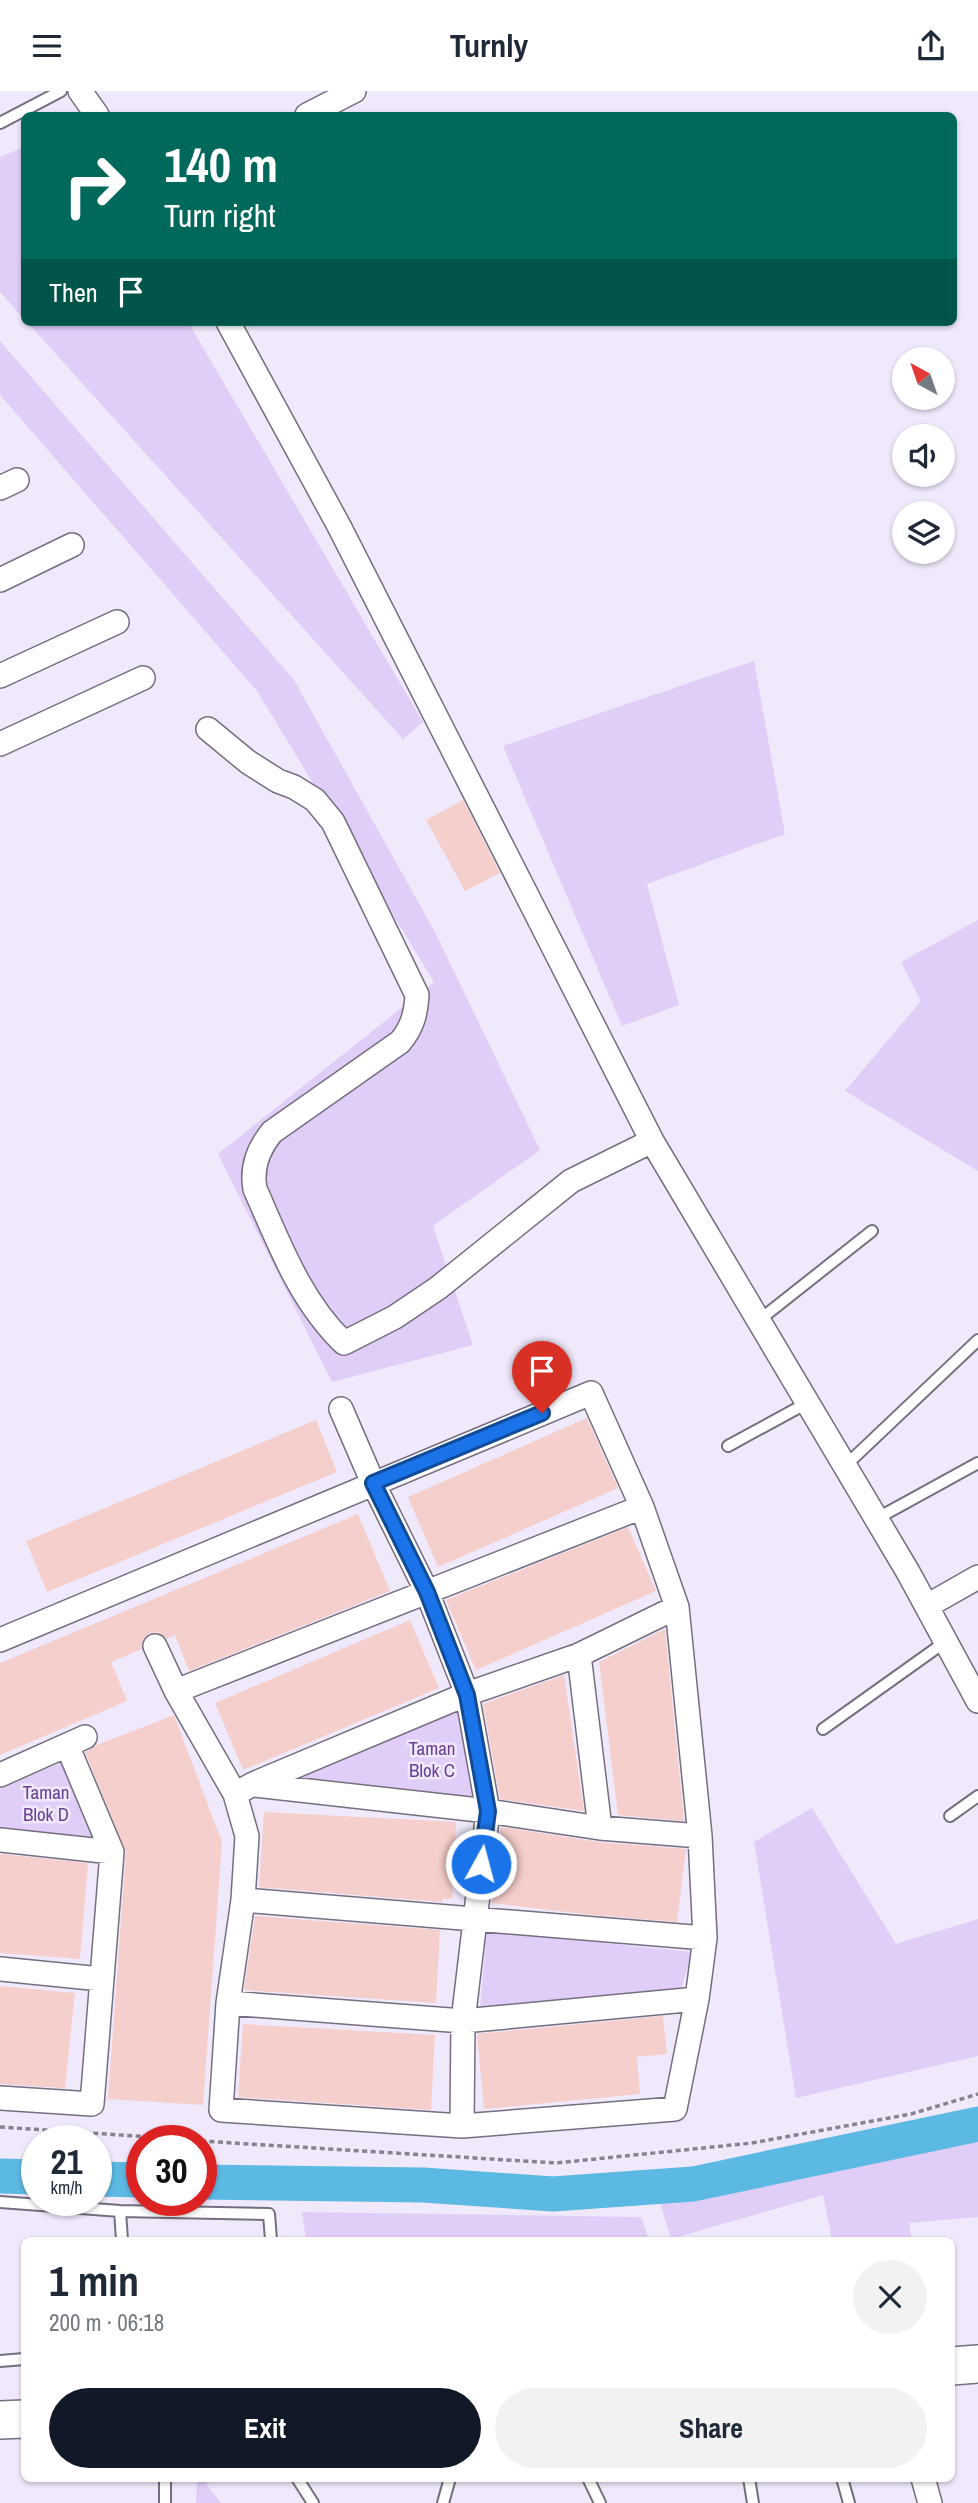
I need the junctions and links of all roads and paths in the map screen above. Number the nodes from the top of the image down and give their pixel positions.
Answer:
1 (61, 91) edge
2 (80, 91) edge
3 (309, 91) edge
4 (354, 91) edge
5 (95, 112) edge
6 (307, 112) edge
7 (313, 112) edge
8 (0, 123) edge
9 (230, 326) edge
10 (72, 545) dead end
11 (0, 580) edge
12 (117, 622) dead end
13 (0, 676) edge
14 (143, 678) dead end
15 (208, 729) dead end
16 (0, 744) edge
17 (652, 1141) junction
18 (872, 1231) dead end
19 (758, 1321) junction
20 (978, 1340) edge
21 (807, 1403) junction
22 (341, 1409) dead end
23 (728, 1446) dead end
24 (978, 1463) edge
25 (845, 1466) junction
26 (373, 1483) junction
27 (642, 1507) junction
28 (876, 1519) junction
29 (978, 1577) edge
30 (427, 1592) junction
31 (927, 1606) junction
32 (677, 1607) junction
33 (0, 1640) edge
34 (945, 1642) junction
35 (155, 1646) dead end
36 (579, 1655) junction
37 (176, 1692) junction
38 (467, 1695) junction
39 (978, 1701) edge
40 (823, 1729) dead end
41 (0, 1775) edge
42 (244, 1789) junction
43 (978, 1796) edge
44 (488, 1811) junction
45 (950, 1816) dead end
46 (600, 1828) junction
47 (700, 1836) junction
48 (0, 1840) edge
49 (112, 1852) junction
50 (243, 1900) junction
51 (475, 1918) junction
52 (705, 1938) junction
53 (0, 1969) edge
54 (100, 1979) junction
55 (697, 1999) junction
56 (228, 2003) junction
57 (464, 2021) junction
58 (978, 2094) edge
59 (0, 2098) edge
60 (462, 2126) junction
61 (0, 2127) edge
62 (126, 2135) edge
63 (217, 2142) edge
64 (0, 2202) edge
65 (120, 2211) junction
66 (121, 2237) edge
67 (271, 2237) edge
68 (21, 2359) edge
69 (0, 2361) edge
70 (978, 2364) edge
71 (955, 2366) edge
72 (21, 2419) edge
73 (0, 2420) edge
74 (165, 2482) edge
75 (300, 2482) edge
76 (449, 2482) edge
77 (590, 2482) edge
78 (750, 2482) edge
79 (843, 2482) edge
80 (924, 2482) edge
81 (165, 2503) edge
82 (313, 2503) edge
83 (443, 2503) edge
84 (600, 2503) edge
85 (753, 2503) edge
86 (849, 2503) edge
87 (930, 2503) edge

1 - 8 lane
2 - 5 street
3 - 6 street
4 - 7 street
9 - 17 street
10 - 11 street
12 - 13 street
14 - 16 street
15 - 17 street
17 - 19 street
18 - 19 lane
19 - 21 street
20 - 25 lane
21 - 23 lane
21 - 25 street
22 - 26 street
24 - 28 lane
25 - 28 street
26 - 27 street
26 - 30 street
26 - 33 street
27 - 30 street
27 - 32 street
28 - 31 street
29 - 31 street
30 - 37 street
30 - 38 street
31 - 34 street
32 - 36 street
32 - 47 street
34 - 39 street
34 - 40 lane
35 - 37 street
36 - 38 street
36 - 46 street
37 - 42 street
38 - 42 street
38 - 44 street
41 - 49 street
42 - 44 street
42 - 50 street
43 - 45 lane
44 - 46 street
44 - 51 street
46 - 47 street
47 - 52 street
48 - 49 street
49 - 54 street
50 - 51 street
50 - 56 street
51 - 52 street
51 - 57 street
52 - 55 street
53 - 54 street
54 - 59 street
55 - 57 street
55 - 60 street
56 - 57 street
56 - 60 street
57 - 60 street
58 - 63 path
61 - 62 path
64 - 65 lane
65 - 66 lane
65 - 67 lane
68 - 69 lane
70 - 71 highway
72 - 73 highway
74 - 81 lane
75 - 82 lane
76 - 83 lane
77 - 84 lane
78 - 85 lane
79 - 86 lane
80 - 87 street

